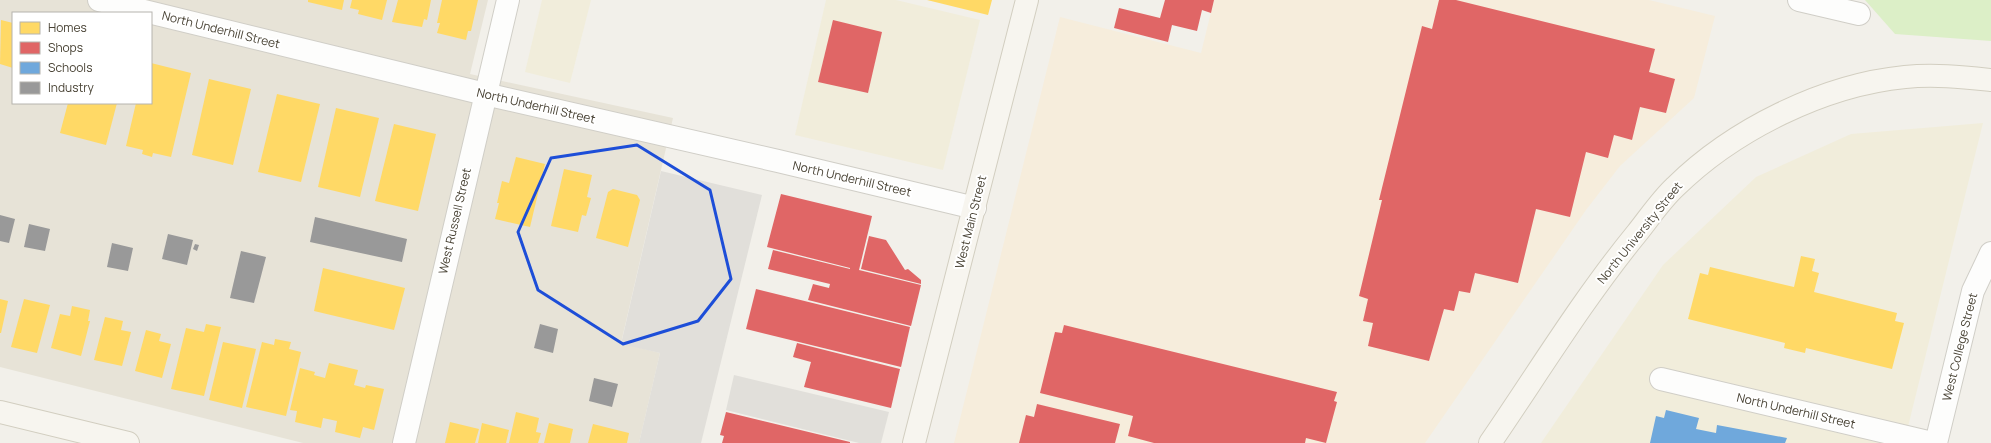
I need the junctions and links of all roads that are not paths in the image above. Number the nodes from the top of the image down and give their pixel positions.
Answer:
1 (99, 0) edge
2 (508, 0) edge
3 (1027, 0) edge
4 (1799, 0) edge
5 (148, 12) edge
6 (152, 13) edge
7 (1859, 14) dead end
8 (1991, 80) edge
9 (485, 94) junction
10 (975, 208) junction
11 (1991, 253) edge
12 (1661, 379) dead end
13 (0, 412) edge
14 (128, 443) edge
15 (404, 443) edge
16 (914, 443) edge
17 (1490, 443) edge
18 (1932, 443) edge
19 (1936, 443) edge

1 - 5 street, North Underhill Street
2 - 9 street, West Russell Street
3 - 10 main road, West Main Street
4 - 7 street
6 - 9 street, North Underhill Street
8 - 17 main road, North University Street
9 - 10 street, North Underhill Street
9 - 15 street, West Russell Street
10 - 16 main road, West Main Street
11 - 19 street, West College Street
12 - 18 street, North Underhill Street
13 - 14 main road

